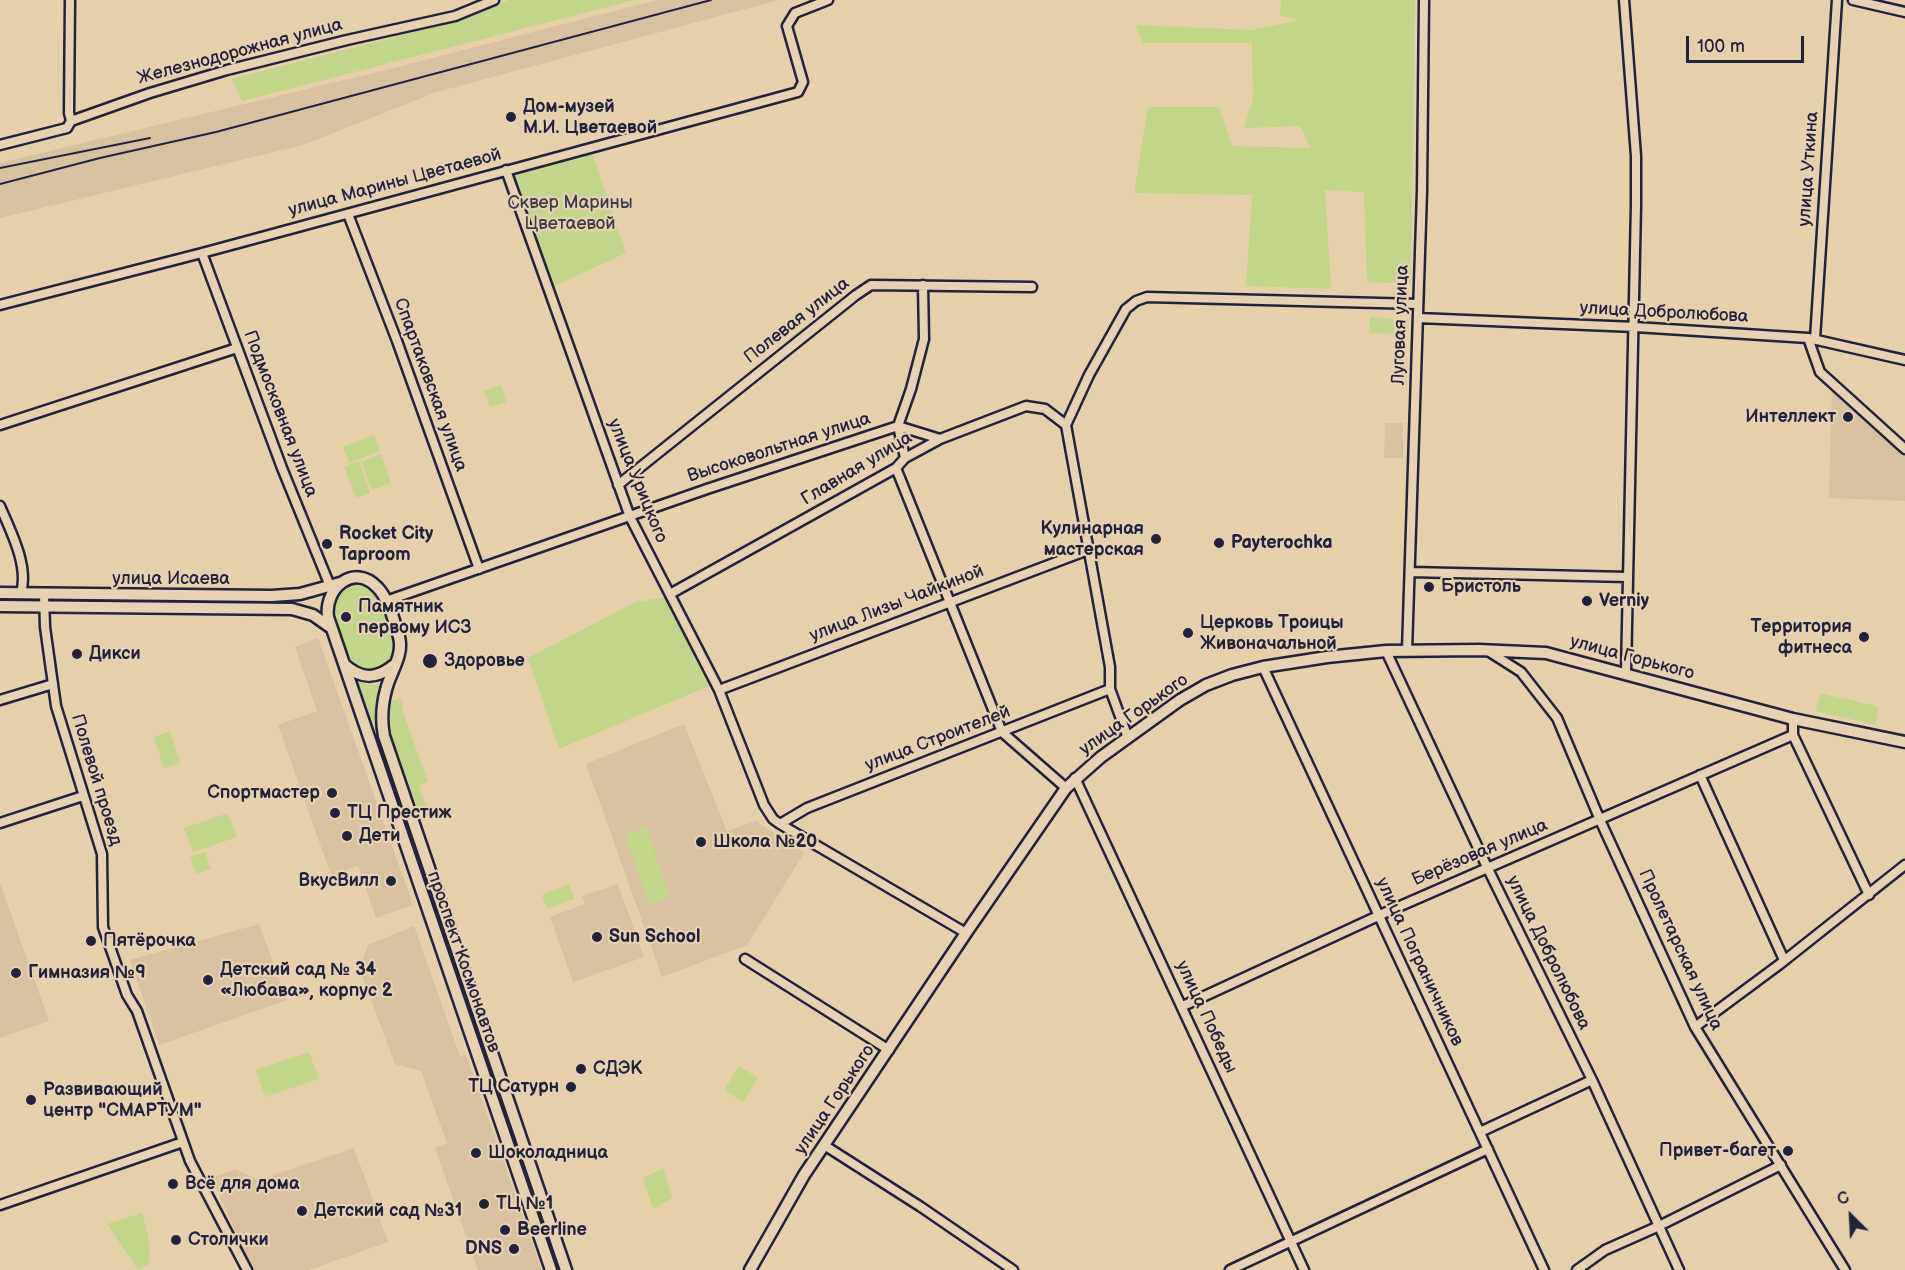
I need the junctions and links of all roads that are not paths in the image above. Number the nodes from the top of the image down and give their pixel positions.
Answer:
1 (69, 0) edge
2 (494, 0) edge
3 (828, 0) edge
4 (1424, 0) edge
5 (1624, 0) edge
6 (1837, 0) edge
7 (1853, 0) edge
8 (1905, 12) edge
9 (71, 121) junction
10 (0, 145) edge
11 (506, 170) junction
12 (348, 214) junction
13 (202, 253) junction
14 (923, 285) junction
15 (1032, 286) dead end
16 (1418, 304) junction
17 (0, 305) edge
18 (1418, 318) junction
19 (1635, 327) junction
20 (1811, 339) junction
21 (237, 348) junction
22 (1905, 360) edge
23 (0, 425) edge
24 (1066, 425) junction
25 (898, 426) junction
26 (940, 439) junction
27 (1905, 449) edge
28 (905, 458) junction
29 (896, 468) junction
30 (618, 485) junction
31 (0, 507) edge
32 (630, 517) junction
33 (1088, 550) junction
34 (479, 569) junction
35 (1410, 572) junction
36 (1627, 577) junction
37 (335, 584) junction
38 (0, 593) edge
39 (21, 594) junction
40 (44, 594) junction
41 (670, 594) junction
42 (949, 601) junction
43 (386, 602) junction
44 (0, 606) edge
45 (44, 607) junction
46 (332, 630) junction
47 (1386, 651) junction
48 (1407, 651) junction
49 (1487, 651) junction
50 (344, 665) junction
51 (394, 665) junction
52 (1263, 667) junction
53 (1626, 673) junction
54 (53, 684) junction
55 (1110, 689) junction
56 (719, 690) junction
57 (0, 700) edge
58 (1793, 719) junction
59 (1002, 732) junction
60 (1793, 735) junction
61 (1128, 738) junction
62 (1905, 742) edge
63 (1700, 775) junction
64 (1075, 778) junction
65 (1066, 788) junction
66 (83, 795) junction
67 (1600, 820) junction
68 (0, 823) edge
69 (780, 824) junction
70 (1905, 865) edge
71 (1487, 867) junction
72 (1869, 895) junction
73 (1379, 915) junction
74 (966, 933) junction
75 (745, 959) dead end
76 (1784, 960) junction
77 (1183, 1006) junction
78 (1695, 1028) junction
79 (889, 1050) junction
80 (1592, 1080) junction
81 (1480, 1132) junction
82 (183, 1142) junction
83 (824, 1145) junction
84 (1488, 1149) junction
85 (1781, 1165) junction
86 (0, 1205) edge
87 (1659, 1226) junction
88 (1291, 1241) junction
89 (247, 1270) edge
90 (551, 1270) edge
91 (566, 1270) edge
92 (750, 1270) edge
93 (1013, 1270) edge
94 (1230, 1270) edge
95 (1304, 1270) edge
96 (1544, 1270) edge
97 (1577, 1270) edge
98 (1679, 1270) edge
99 (1845, 1270) edge

1 - 9 street
2 - 9 street, Железнодорожная улица
3 - 11 street, улица Марины Цветаевой
4 - 16 street, Луговая улица
5 - 19 street
6 - 20 street, улица Уткина
7 - 8 street
9 - 10 street, Железнодорожная улица
11 - 12 street, улица Марины Цветаевой
11 - 30 street, улица Урицкого
12 - 13 street, улица Марины Цветаевой
12 - 34 street, Спартаковская улица
13 - 17 street, улица Марины Цветаевой
13 - 21 street, Подмосковная улица
14 - 15 street, Полевая улица
14 - 25 street
14 - 30 street, Полевая улица
16 - 18 street, Луговая улица
16 - 24 street
18 - 19 street, улица Добролюбова
18 - 35 street, Луговая улица
19 - 20 street, улица Добролюбова
19 - 36 street
20 - 22 street, улица Добролюбова
20 - 27 street
21 - 23 street
21 - 37 street, Подмосковная улица
24 - 26 street, Главная улица
24 - 33 street
25 - 26 street, Высоковольтная улица
25 - 28 street
25 - 32 street, Высоковольтная улица
26 - 28 street, Главная улица
28 - 29 street, Главная улица
29 - 41 street, Главная улица
29 - 42 street
30 - 32 street, улица Урицкого
31 - 39 street
32 - 34 street
32 - 41 street, улица Урицкого
33 - 42 street, улица Лизы Чайкиной
33 - 55 street
34 - 43 street
35 - 36 street
35 - 48 street, Луговая улица
36 - 53 street
37 - 40 main road, улица Исаева
37 - 43 main road, проспект Космонавтов
37 - 46 main road, проспект Космонавтов
38 - 39 main road, улица Исаева
39 - 40 main road, улица Исаева
40 - 45 street, Полевой проезд
41 - 56 street, улица Урицкого
42 - 56 street, улица Лизы Чайкиной
42 - 59 street
43 - 51 main road, проспект Космонавтов
44 - 45 main road, улица Исаева
45 - 46 main road, улица Исаева
45 - 54 street, Полевой проезд
46 - 50 main road, проспект Космонавтов
47 - 48 main road, улица Горького
47 - 52 main road, улица Горького
47 - 71 street, улица Добролюбова
48 - 49 main road, улица Горького
49 - 53 main road, улица Горького
49 - 67 street, Пролетарская улица
50 - 51 main road
50 - 90 main road, проспект Космонавтов
51 - 91 main road, проспект Космонавтов
52 - 61 main road, улица Горького
52 - 73 street, улица Пограничников
53 - 58 main road, улица Горького
54 - 57 street
54 - 66 street, Полевой проезд
55 - 59 street, улица Строителей
55 - 61 street
56 - 69 street, улица Урицкого
58 - 60 street
58 - 62 main road, улица Горького
59 - 65 street
59 - 69 street, улица Строителей
60 - 63 street, Берёзовая улица
60 - 72 street
61 - 64 main road, улица Горького
63 - 67 street, Берёзовая улица
63 - 76 street
64 - 65 main road, улица Горького
64 - 77 street, улица Победы
65 - 74 main road, улица Горького
66 - 68 street
66 - 82 street, Полевой проезд
67 - 71 street, Берёзовая улица
67 - 78 street, Пролетарская улица
69 - 74 street
70 - 72 street
71 - 73 street, Берёзовая улица
71 - 80 street, улица Добролюбова
72 - 76 street
73 - 77 street, Берёзовая улица
73 - 81 street, улица Пограничников
74 - 79 main road, улица Горького
75 - 79 street
76 - 78 street
77 - 88 street, улица Победы
78 - 85 street, Пролетарская улица
79 - 83 main road, улица Горького
80 - 81 street
80 - 87 street, улица Добролюбова
81 - 84 street, улица Пограничников
82 - 86 street
82 - 89 street, Полевой проезд
83 - 92 main road, улица Горького
83 - 93 street
84 - 88 street
84 - 96 street, улица Пограничников
85 - 87 street
85 - 99 street, Пролетарская улица
87 - 97 street
87 - 98 street, улица Добролюбова
88 - 94 street
88 - 95 street, улица Победы

